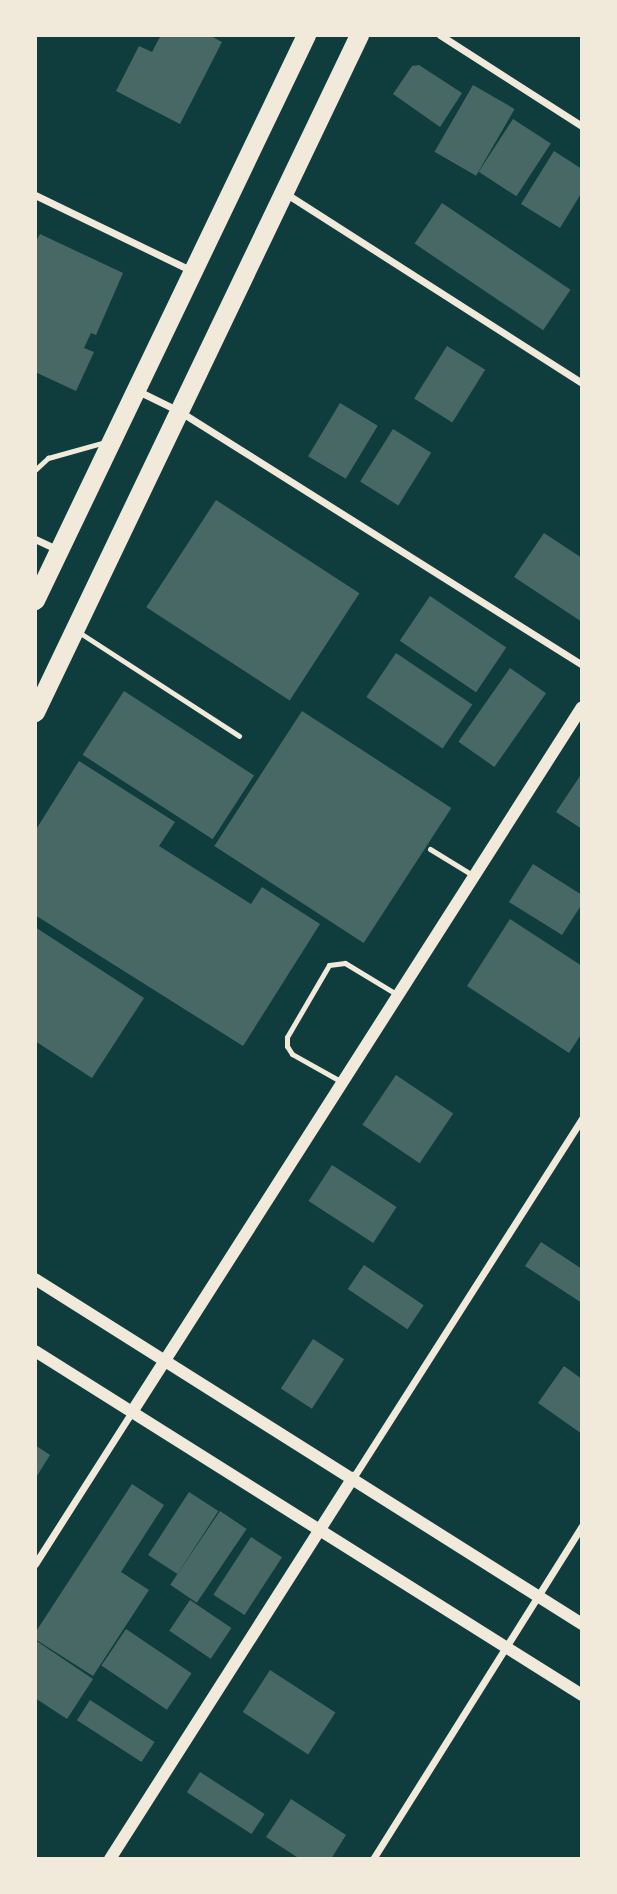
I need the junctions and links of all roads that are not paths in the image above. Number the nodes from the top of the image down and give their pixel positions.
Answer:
1 (306, 35) edge
2 (359, 35) edge
3 (440, 35) edge
4 (582, 126) edge
5 (284, 192) junction
6 (35, 195) edge
7 (193, 271) junction
8 (582, 383) edge
9 (135, 390) junction
10 (179, 411) junction
11 (112, 440) junction
12 (35, 470) edge
13 (35, 539) edge
14 (59, 550) junction
15 (35, 600) edge
16 (75, 630) junction
17 (582, 665) edge
18 (582, 707) edge
19 (35, 712) edge
20 (239, 736) dead end
21 (430, 849) dead end
22 (474, 876) junction
23 (398, 995) junction
24 (342, 1082) junction
25 (582, 1118) edge
26 (35, 1279) edge
27 (35, 1351) edge
28 (165, 1361) junction
29 (132, 1412) junction
30 (353, 1478) junction
31 (582, 1527) edge
32 (320, 1530) junction
33 (35, 1564) edge
34 (538, 1596) junction
35 (582, 1624) edge
36 (505, 1647) junction
37 (582, 1695) edge
38 (110, 1859) edge
39 (373, 1859) edge

1 - 7 highway
2 - 5 highway
3 - 4 street
5 - 8 street
5 - 10 highway
6 - 7 street
7 - 9 highway
9 - 10 street
9 - 11 highway
10 - 16 highway
10 - 17 street
11 - 12 lane
11 - 14 highway
13 - 14 street
14 - 15 highway
16 - 19 highway
16 - 20 lane
18 - 22 street
21 - 22 lane
22 - 23 street
23 - 24 street
23 - 24 lane
24 - 28 street
25 - 30 street
26 - 28 street
27 - 29 street
28 - 29 street
28 - 30 street
29 - 32 street
29 - 33 street
30 - 32 street
30 - 34 street
31 - 34 street
32 - 36 street
32 - 38 street
34 - 35 street
34 - 36 street
36 - 37 street
36 - 39 street

